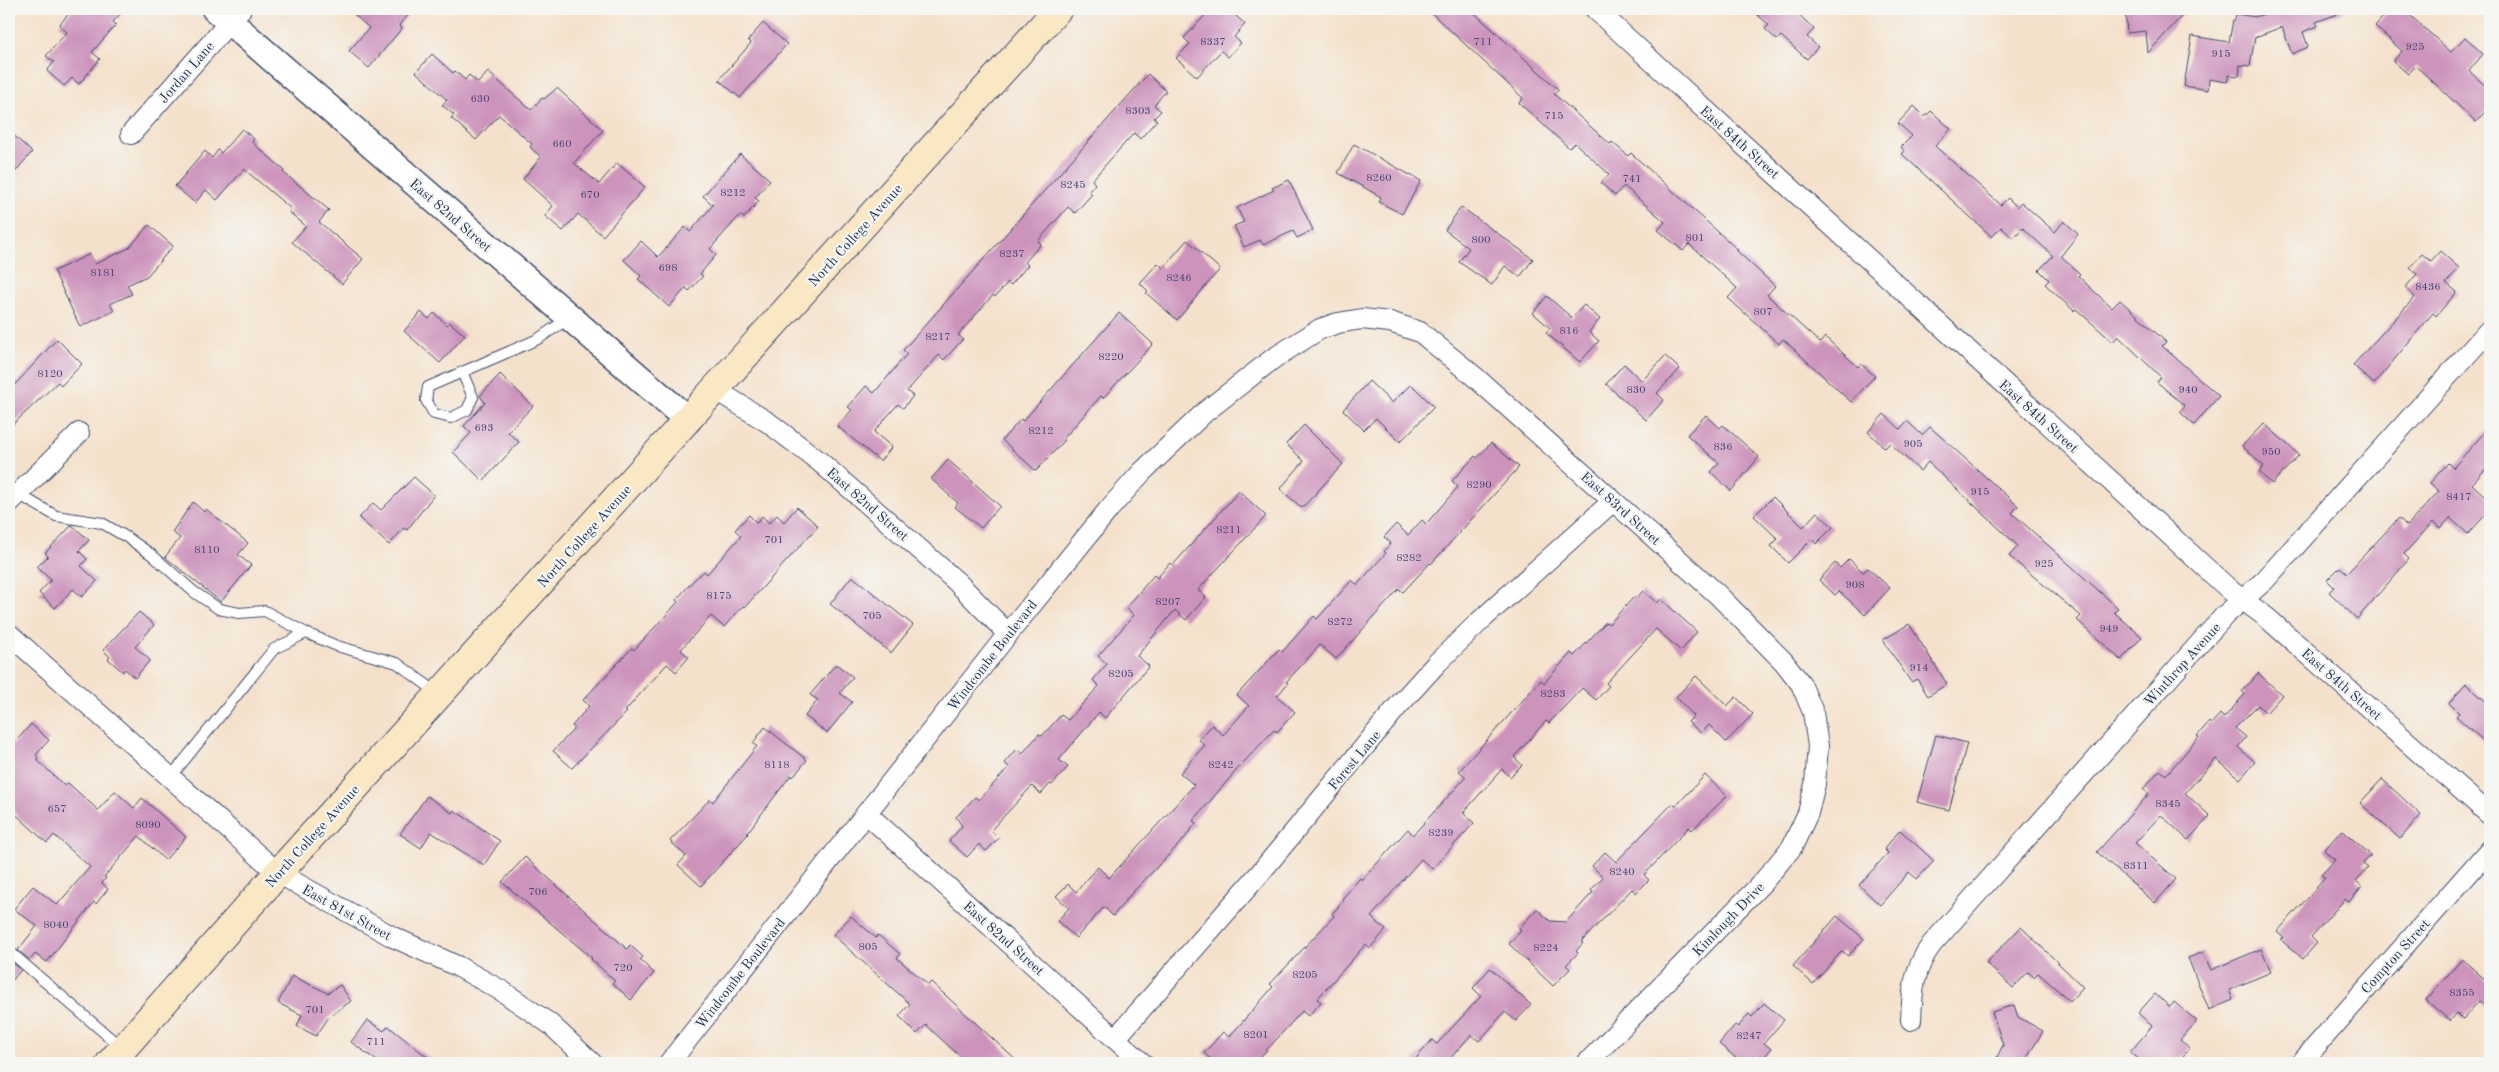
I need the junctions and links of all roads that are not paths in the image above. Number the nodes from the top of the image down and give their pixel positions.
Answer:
1 (1058, 9) edge
2 (1595, 9) edge
3 (228, 13) edge
4 (131, 134) dead end
5 (570, 318) junction
6 (1372, 320) joint
7 (2490, 329) edge
8 (462, 372) junction
9 (716, 390) junction
10 (688, 420) junction
11 (79, 433) dead end
12 (13, 499) edge
13 (1614, 501) junction
14 (2243, 600) junction
15 (306, 633) junction
16 (9, 634) edge
17 (1008, 634) junction
18 (440, 695) junction
19 (1818, 746) joint
20 (170, 778) junction
21 (867, 814) junction
22 (2490, 815) edge
23 (2490, 849) edge
24 (278, 873) junction
25 (9, 951) edge
26 (1911, 1020) dead end
27 (1115, 1039) junction
28 (116, 1056) edge
29 (592, 1063) edge
30 (669, 1063) edge
31 (1142, 1063) edge
32 (1587, 1063) edge
33 (2300, 1063) edge

1 - 9 main road, North College Avenue
2 - 14 street, East 84th Street
3 - 4 street, Jordan Lane
3 - 5 street, East 82nd Street
5 - 8 lane
5 - 10 street, East 82nd Street
6 - 13 street, East 83rd Street
6 - 17 street, Windcombe Boulevard
7 - 14 street, Winthrop Avenue
8 - 8 lane
9 - 10 main road, North College Avenue
9 - 17 street, East 82nd Street
10 - 18 main road, North College Avenue
11 - 12 street
12 - 15 lane
13 - 19 street, East 83rd Street
13 - 27 street, Forest Lane
14 - 22 street, East 84th Street
14 - 26 street, Winthrop Avenue
15 - 18 lane
15 - 20 lane
16 - 20 street, East 81st Street
17 - 21 street, Windcombe Boulevard
18 - 24 main road, North College Avenue
19 - 32 street, Kimlough Drive
20 - 24 street, East 81st Street
21 - 27 street, East 82nd Street
21 - 30 street, Windcombe Boulevard
23 - 33 street, Compton Street
24 - 28 main road, North College Avenue
24 - 29 street, East 81st Street
25 - 28 lane
27 - 31 street, East 82nd Street

